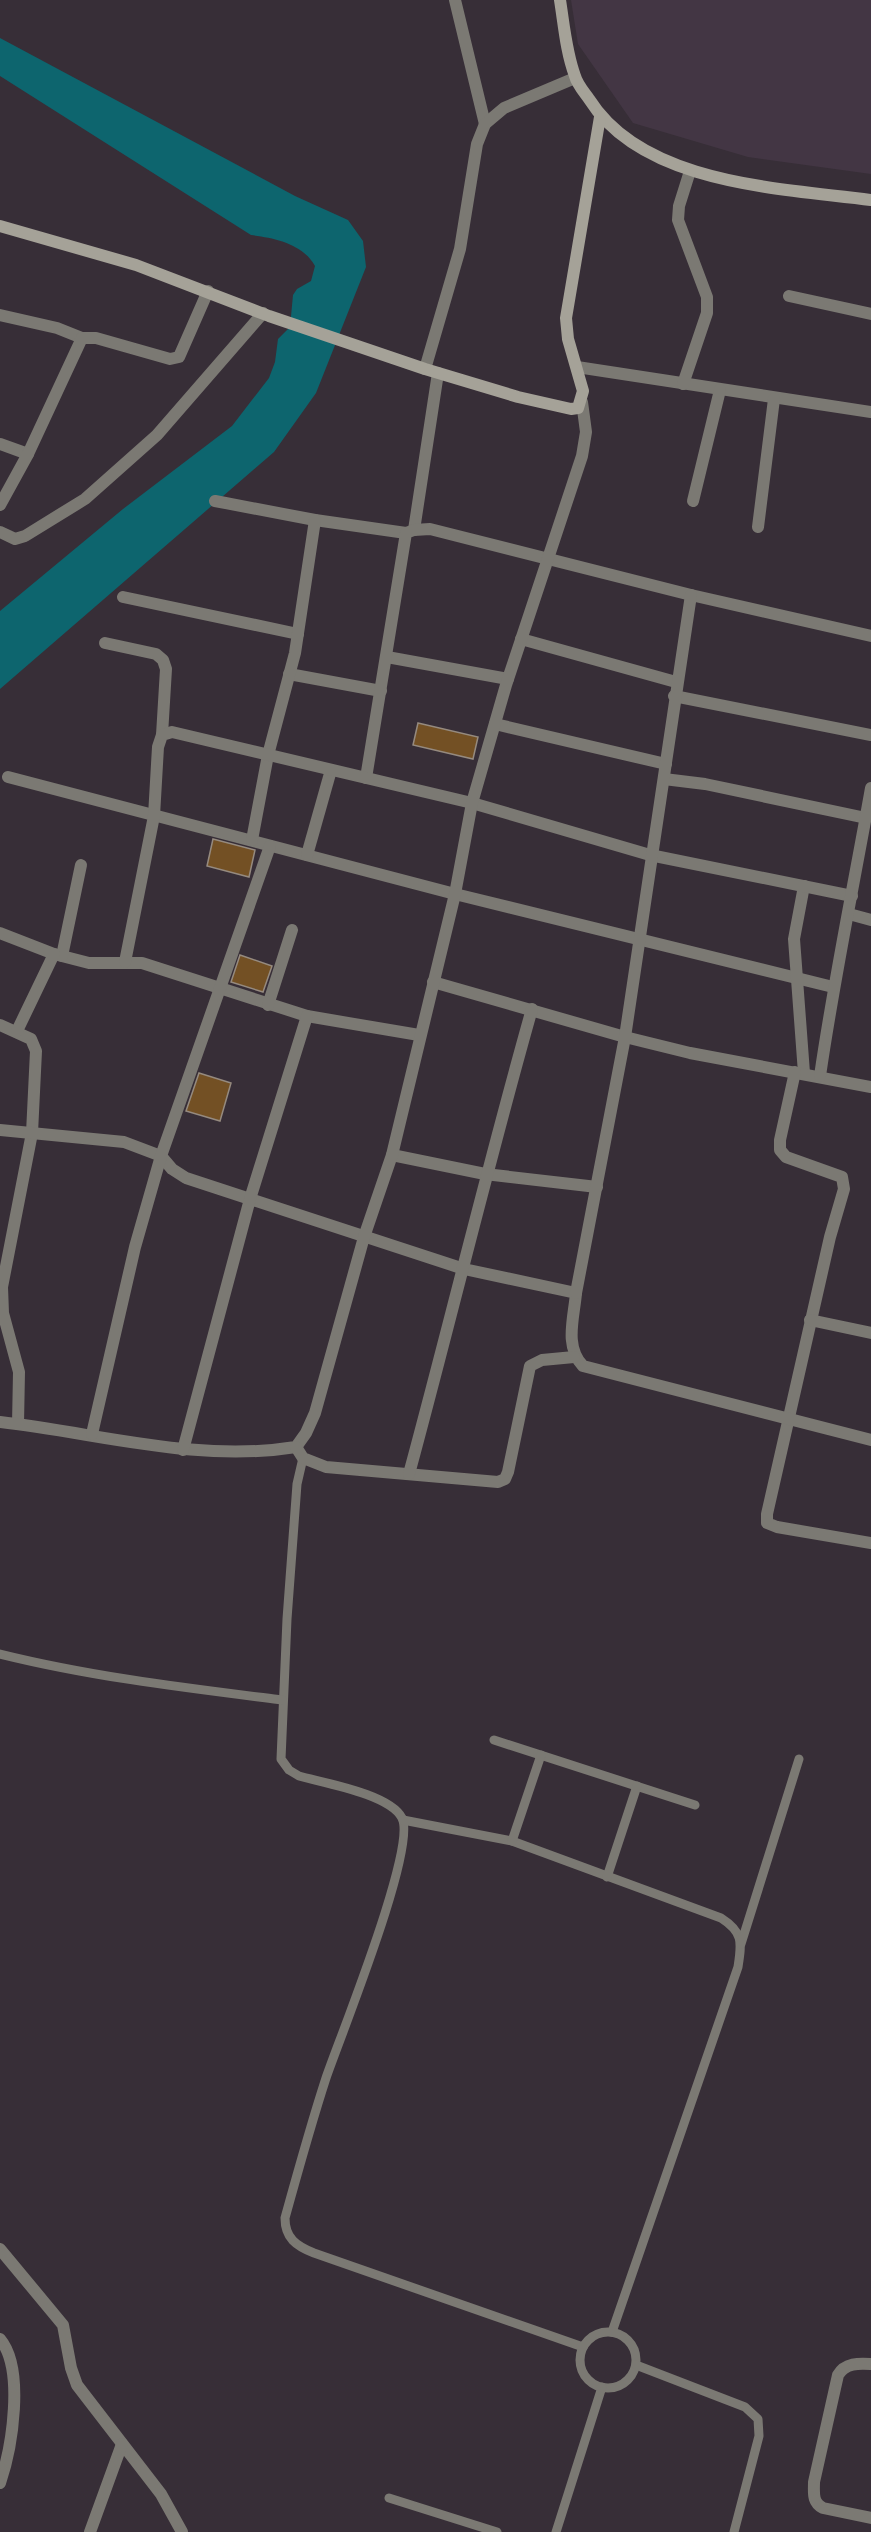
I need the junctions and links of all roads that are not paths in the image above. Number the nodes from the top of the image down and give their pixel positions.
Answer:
1 (455, 0) edge
2 (560, 0) edge
3 (575, 78) junction
4 (600, 117) junction
5 (486, 124) junction
6 (690, 171) junction
7 (871, 200) edge
8 (0, 226) edge
9 (208, 291) junction
10 (789, 296) dead end
11 (266, 314) junction
12 (871, 314) edge
13 (0, 315) edge
14 (82, 338) junction
15 (577, 367) junction
16 (425, 369) junction
17 (438, 373) junction
18 (683, 384) junction
19 (720, 390) junction
20 (774, 399) junction
21 (582, 402) junction
22 (871, 412) edge
23 (0, 444) edge
24 (28, 454) junction
25 (215, 501) dead end
26 (693, 501) dead end
27 (0, 505) edge
28 (315, 520) junction
29 (758, 527) dead end
30 (410, 531) junction
31 (0, 532) edge
32 (548, 558) junction
33 (691, 595) junction
34 (123, 597) dead end
35 (298, 634) junction
36 (871, 636) edge
37 (521, 639) junction
38 (105, 643) dead end
39 (387, 657) junction
40 (289, 674) junction
41 (508, 679) junction
42 (676, 682) junction
43 (381, 691) junction
44 (674, 696) junction
45 (495, 724) junction
46 (162, 735) junction
47 (871, 735) edge
48 (268, 755) junction
49 (666, 764) junction
50 (331, 770) junction
51 (8, 777) dead end
52 (366, 778) junction
53 (664, 778) junction
54 (871, 788) edge
55 (471, 803) junction
56 (154, 816) junction
57 (866, 818) junction
58 (252, 840) junction
59 (270, 846) junction
60 (307, 855) junction
61 (650, 855) junction
62 (81, 865) dead end
63 (804, 886) junction
64 (455, 894) junction
65 (852, 896) junction
66 (849, 914) junction
67 (871, 920) edge
68 (292, 930) dead end
69 (0, 933) edge
70 (639, 938) junction
71 (58, 955) junction
72 (125, 962) junction
73 (795, 977) junction
74 (433, 982) junction
75 (218, 987) junction
76 (833, 987) junction
77 (268, 1005) junction
78 (532, 1009) junction
79 (307, 1016) junction
80 (0, 1025) edge
81 (17, 1031) junction
82 (419, 1035) junction
83 (625, 1037) junction
84 (800, 1073) junction
85 (820, 1076) junction
86 (871, 1087) edge
87 (0, 1130) edge
88 (32, 1133) junction
89 (392, 1155) junction
90 (161, 1156) junction
91 (485, 1174) junction
92 (597, 1187) junction
93 (250, 1199) junction
94 (0, 1228) edge
95 (14, 1231) junction
96 (364, 1237) junction
97 (464, 1269) junction
98 (576, 1293) junction
99 (810, 1320) junction
100 (871, 1333) edge
101 (574, 1357) junction
102 (789, 1418) junction
103 (0, 1422) edge
104 (18, 1424) junction
105 (92, 1434) junction
106 (871, 1440) edge
107 (296, 1447) junction
108 (183, 1450) junction
109 (303, 1458) junction
110 (409, 1474) junction
111 (871, 1543) edge
112 (0, 1654) edge
113 (282, 1700) junction
114 (494, 1740) dead end
115 (541, 1755) junction
116 (799, 1759) dead end
117 (637, 1786) junction
118 (695, 1805) dead end
119 (404, 1820) junction
120 (512, 1841) junction
121 (607, 1877) junction
122 (741, 1944) junction
123 (0, 2250) edge
124 (612, 2332) junction
125 (0, 2339) edge
126 (583, 2347) junction
127 (871, 2364) edge
128 (636, 2365) junction
129 (602, 2388) junction
130 (122, 2445) junction
131 (0, 2483) edge
132 (389, 2498) dead end
133 (871, 2518) edge
134 (90, 2532) edge
135 (182, 2532) edge
136 (497, 2532) edge
137 (556, 2532) edge
138 (734, 2532) edge

1 - 5 street
2 - 3 street
3 - 4 street
3 - 5 street
4 - 6 street
4 - 15 street
5 - 16 street
6 - 7 street
6 - 18 street
8 - 9 street
9 - 11 street
9 - 14 street
10 - 12 street
11 - 16 street
11 - 31 street
13 - 14 street
14 - 24 street
15 - 18 street
15 - 21 street
16 - 17 street
17 - 21 street
17 - 30 street
18 - 19 street
19 - 20 street
19 - 26 street
20 - 22 street
20 - 29 street
21 - 32 street
23 - 24 street
24 - 27 street
25 - 28 street
28 - 30 street
28 - 35 street
30 - 32 street
30 - 39 street
32 - 33 street
32 - 37 street
33 - 36 street
33 - 42 street
34 - 35 street
35 - 40 street
37 - 41 street
37 - 42 street
38 - 46 street
39 - 41 street
39 - 43 street
40 - 43 street
40 - 48 street
41 - 45 street
42 - 44 street
43 - 52 street
44 - 47 street
44 - 49 street
45 - 49 street
45 - 55 street
46 - 48 street
46 - 56 street
48 - 50 street
48 - 58 street
49 - 53 street
50 - 52 street
50 - 60 street
51 - 56 street
52 - 55 street
53 - 57 street
53 - 61 street
54 - 57 street
55 - 61 street
55 - 64 street
56 - 58 street
56 - 72 street
57 - 65 street
58 - 59 street
59 - 60 street
59 - 75 street
60 - 64 street
61 - 63 street
61 - 70 street
62 - 71 street
63 - 65 street
63 - 73 street
64 - 70 street
64 - 74 street
65 - 66 street
66 - 67 street
66 - 76 street
68 - 77 street
69 - 71 street
70 - 73 street
70 - 83 street
71 - 72 street
71 - 81 street
72 - 75 street
73 - 76 street
73 - 84 street
74 - 78 street
74 - 82 street
75 - 77 street
75 - 90 street
76 - 85 street
77 - 79 street
78 - 83 street
78 - 91 street
79 - 82 street
79 - 93 street
80 - 81 street
81 - 88 street
82 - 89 street
83 - 84 street
83 - 92 street
84 - 85 street
84 - 99 street
85 - 86 street
87 - 88 street
88 - 90 street
88 - 95 street
89 - 91 street
89 - 96 street
90 - 93 street
90 - 105 street
91 - 92 street
91 - 97 street
92 - 98 street
93 - 96 street
93 - 108 street
94 - 95 street
95 - 104 street
96 - 97 street
96 - 107 street
97 - 98 street
97 - 110 street
98 - 101 street
99 - 100 street
99 - 102 street
101 - 102 street
101 - 110 street
102 - 106 street
102 - 111 street
103 - 104 street
104 - 105 street
105 - 108 street
107 - 108 street
107 - 109 street
109 - 110 street
109 - 113 lane
112 - 113 lane
113 - 119 lane
114 - 115 lane
115 - 117 lane
115 - 120 lane
116 - 122 lane
117 - 118 lane
117 - 121 lane
119 - 120 lane
119 - 126 lane
120 - 121 lane
121 - 122 lane
122 - 124 lane
123 - 130 street
124 - 126 lane
124 - 128 lane
125 - 131 street
126 - 129 lane
127 - 133 street
128 - 129 lane
128 - 138 lane
129 - 137 lane
130 - 134 street
130 - 135 street
132 - 136 lane

